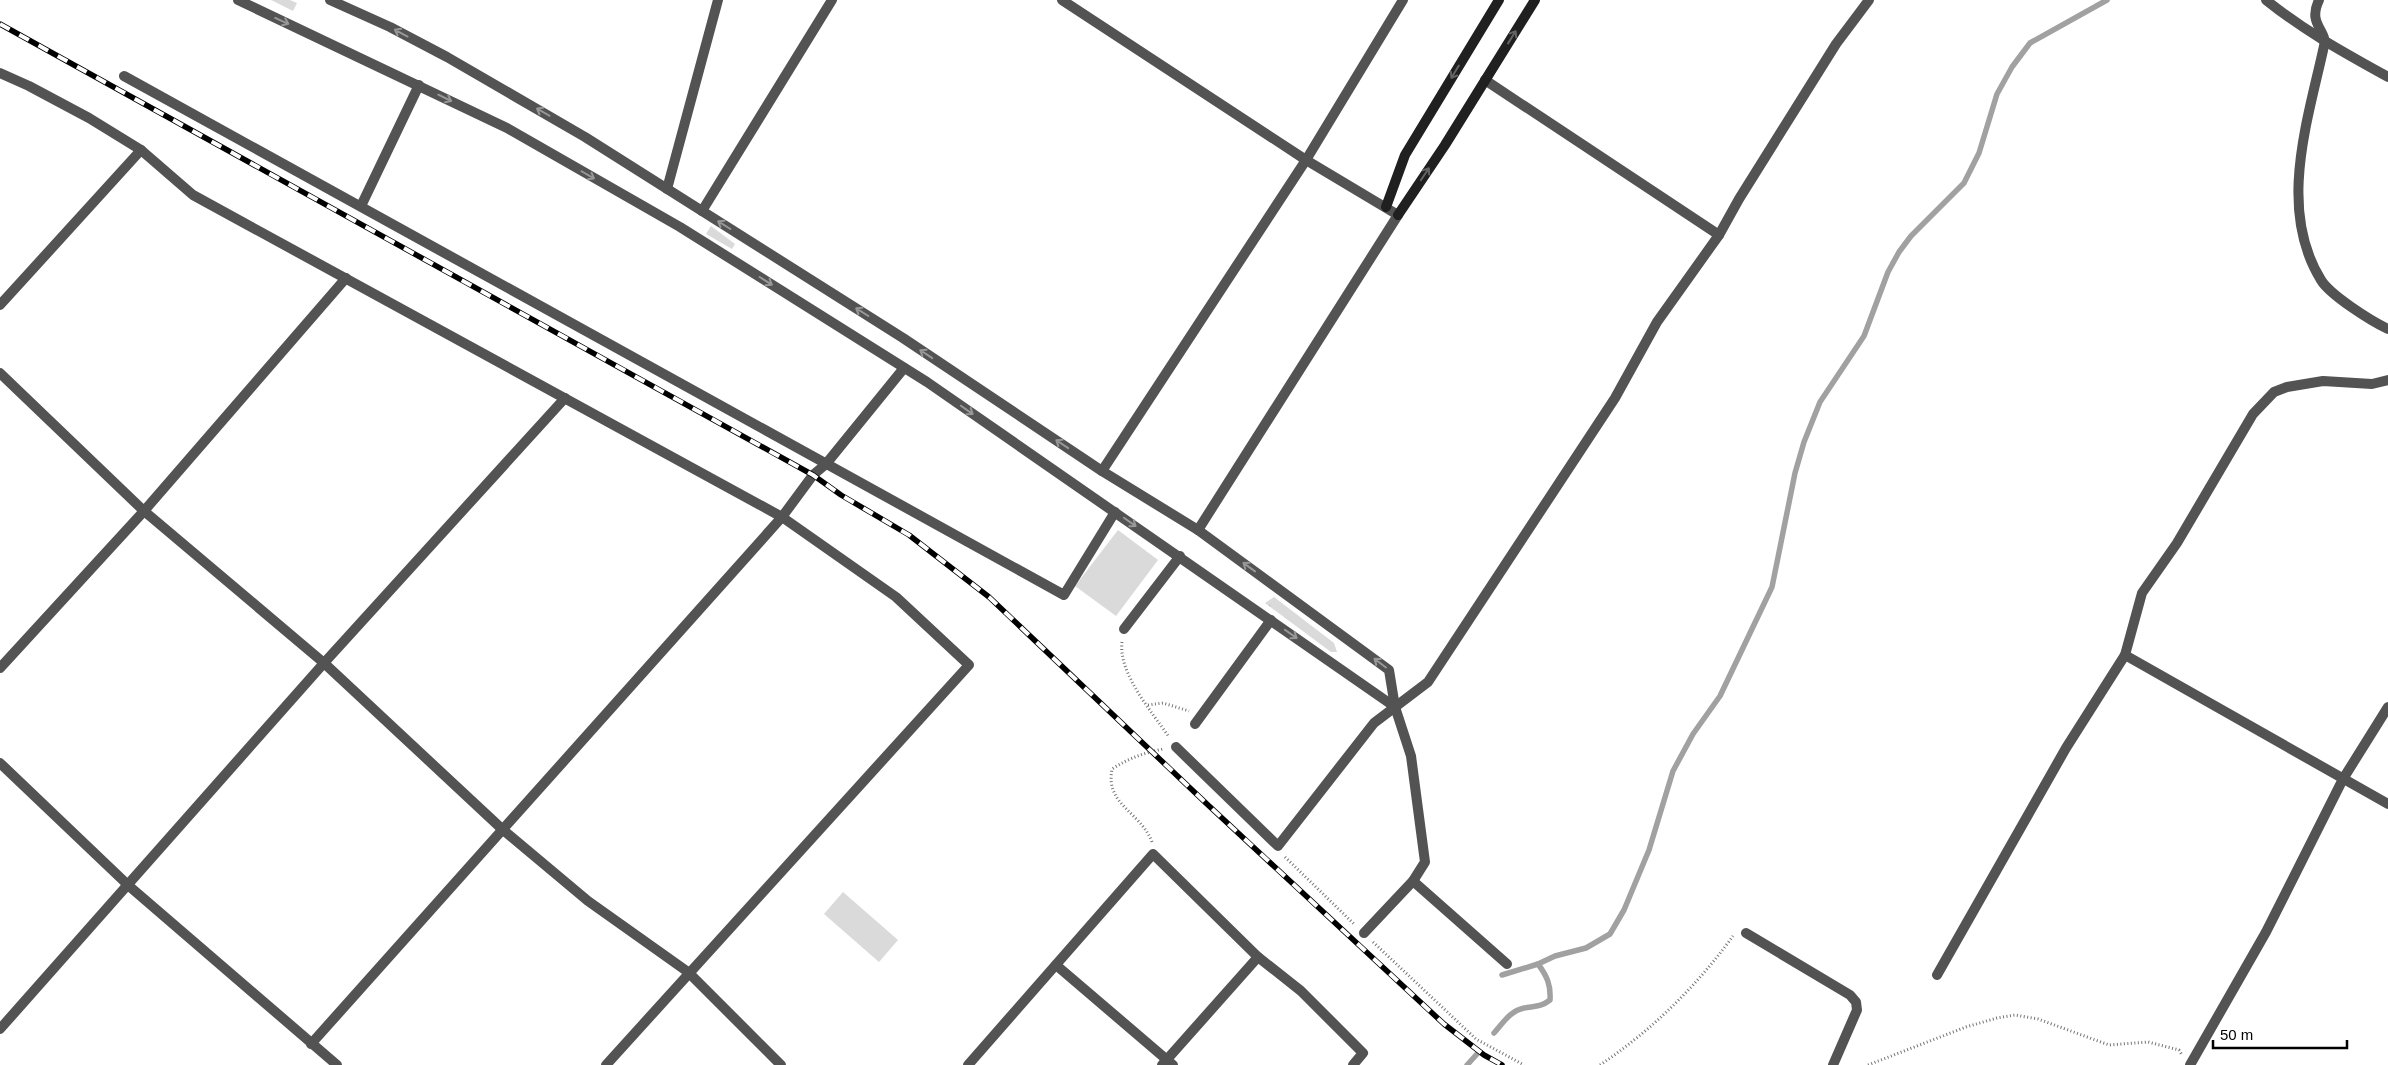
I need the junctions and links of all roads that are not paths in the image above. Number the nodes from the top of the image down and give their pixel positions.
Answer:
1 (238, 0) edge
2 (330, 0) edge
3 (718, 0) edge
4 (832, 0) edge
5 (1062, 0) edge
6 (1403, 0) edge
7 (1499, 0) edge
8 (1535, 0) edge
9 (1868, 0) edge
10 (2266, 0) edge
11 (2319, 0) edge
12 (2325, 43) junction
13 (0, 73) edge
14 (124, 76) dead end
15 (2388, 77) edge
16 (1485, 80) junction
17 (418, 85) junction
18 (141, 150) junction
19 (1306, 160) junction
20 (667, 189) junction
21 (361, 206) junction
22 (1386, 207) junction
23 (702, 211) junction
24 (1398, 214) junction
25 (1719, 235) junction
26 (346, 278) junction
27 (0, 305) edge
28 (2388, 329) edge
29 (904, 368) junction
30 (0, 373) edge
31 (2388, 380) edge
32 (565, 398) junction
33 (826, 464) junction
34 (1102, 471) junction
35 (144, 511) junction
36 (1115, 512) junction
37 (782, 516) junction
38 (1198, 530) junction
39 (1180, 556) junction
40 (1271, 620) junction
41 (1124, 629) road end
42 (2125, 656) junction
43 (324, 664) junction
44 (0, 668) edge
45 (1395, 707) junction
46 (2388, 707) edge
47 (1195, 724) dead end
48 (1176, 747) road end
49 (0, 763) edge
50 (2343, 779) junction
51 (2388, 804) edge
52 (502, 829) junction
53 (1413, 881) junction
54 (129, 886) junction
55 (1364, 933) road end
56 (1746, 933) road end
57 (1258, 958) junction
58 (1507, 964) dead end
59 (1056, 965) junction
60 (688, 972) junction
61 (1938, 975) dead end
62 (0, 1029) edge
63 (311, 1044) junction
64 (2187, 1061) edge
65 (1167, 1063) edge
66 (336, 1065) edge
67 (606, 1065) edge
68 (781, 1065) edge
69 (968, 1065) edge
70 (1353, 1065) edge
71 (1833, 1065) edge

1 -> 17 street
20 -> 2 street
3 - 20 street
4 - 23 street
5 - 19 street
6 - 19 street
7 -> 22 street
16 -> 8 street
9 - 25 street
10 - 12 street
11 - 12 street
12 - 15 street
12 - 28 street
13 - 18 street
14 - 21 street
24 -> 16 street
16 - 25 street
17 - 21 street
17 -> 29 street
18 - 26 street
18 - 27 street
19 - 22 street
19 - 34 street
20 - 23 street
21 - 33 street
22 - 24 street
34 -> 23 street
24 - 38 street
25 - 45 street
26 - 32 street
26 - 35 street
29 - 33 street
29 -> 36 street
30 - 35 street
31 - 42 street
32 - 37 street
32 - 43 street
33 - 36 street
33 - 37 street
34 - 38 street
35 - 43 street
35 - 44 street
36 -> 39 street
37 - 52 street
37 - 60 street
45 -> 38 street
39 - 40 street
39 - 41 street
40 -> 45 street
40 - 47 street
42 - 50 street
42 - 61 street
43 - 52 street
43 - 54 street
45 - 48 street
45 - 53 street
46 - 50 street
49 - 54 street
50 - 51 street
50 - 64 street
52 - 60 street
52 - 63 street
53 - 55 street
53 - 58 street
54 - 62 street
54 - 63 street
56 - 71 street
57 - 59 street
57 - 65 street
57 - 70 street
59 - 65 street
59 - 69 street
60 - 67 street
60 - 68 street
63 - 66 street

